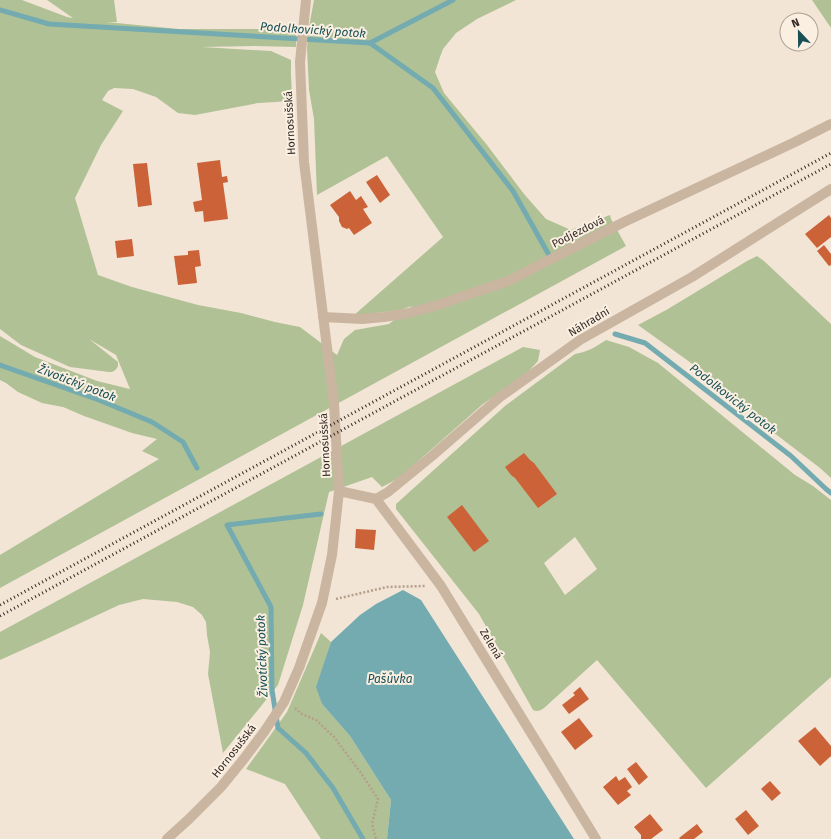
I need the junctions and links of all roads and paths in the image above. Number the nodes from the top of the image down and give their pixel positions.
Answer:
1 (306, 0) edge
2 (831, 124) edge
3 (831, 189) edge
4 (323, 317) junction
5 (340, 491) junction
6 (376, 499) junction
7 (441, 586) junction
8 (322, 603) junction
9 (285, 701) junction
10 (167, 839) edge
11 (376, 839) edge
12 (596, 839) edge

1 - 4 street, Hornosušská
2 - 4 street, Podjezdová
3 - 6 street, Náhradní
4 - 5 street, Hornosušská
5 - 6 street
5 - 8 street, Hornosušská
6 - 7 street, Zelená
7 - 8 path
7 - 12 street, Zelená
8 - 9 street, Hornosušská
9 - 10 street, Hornosušská
9 - 11 path

